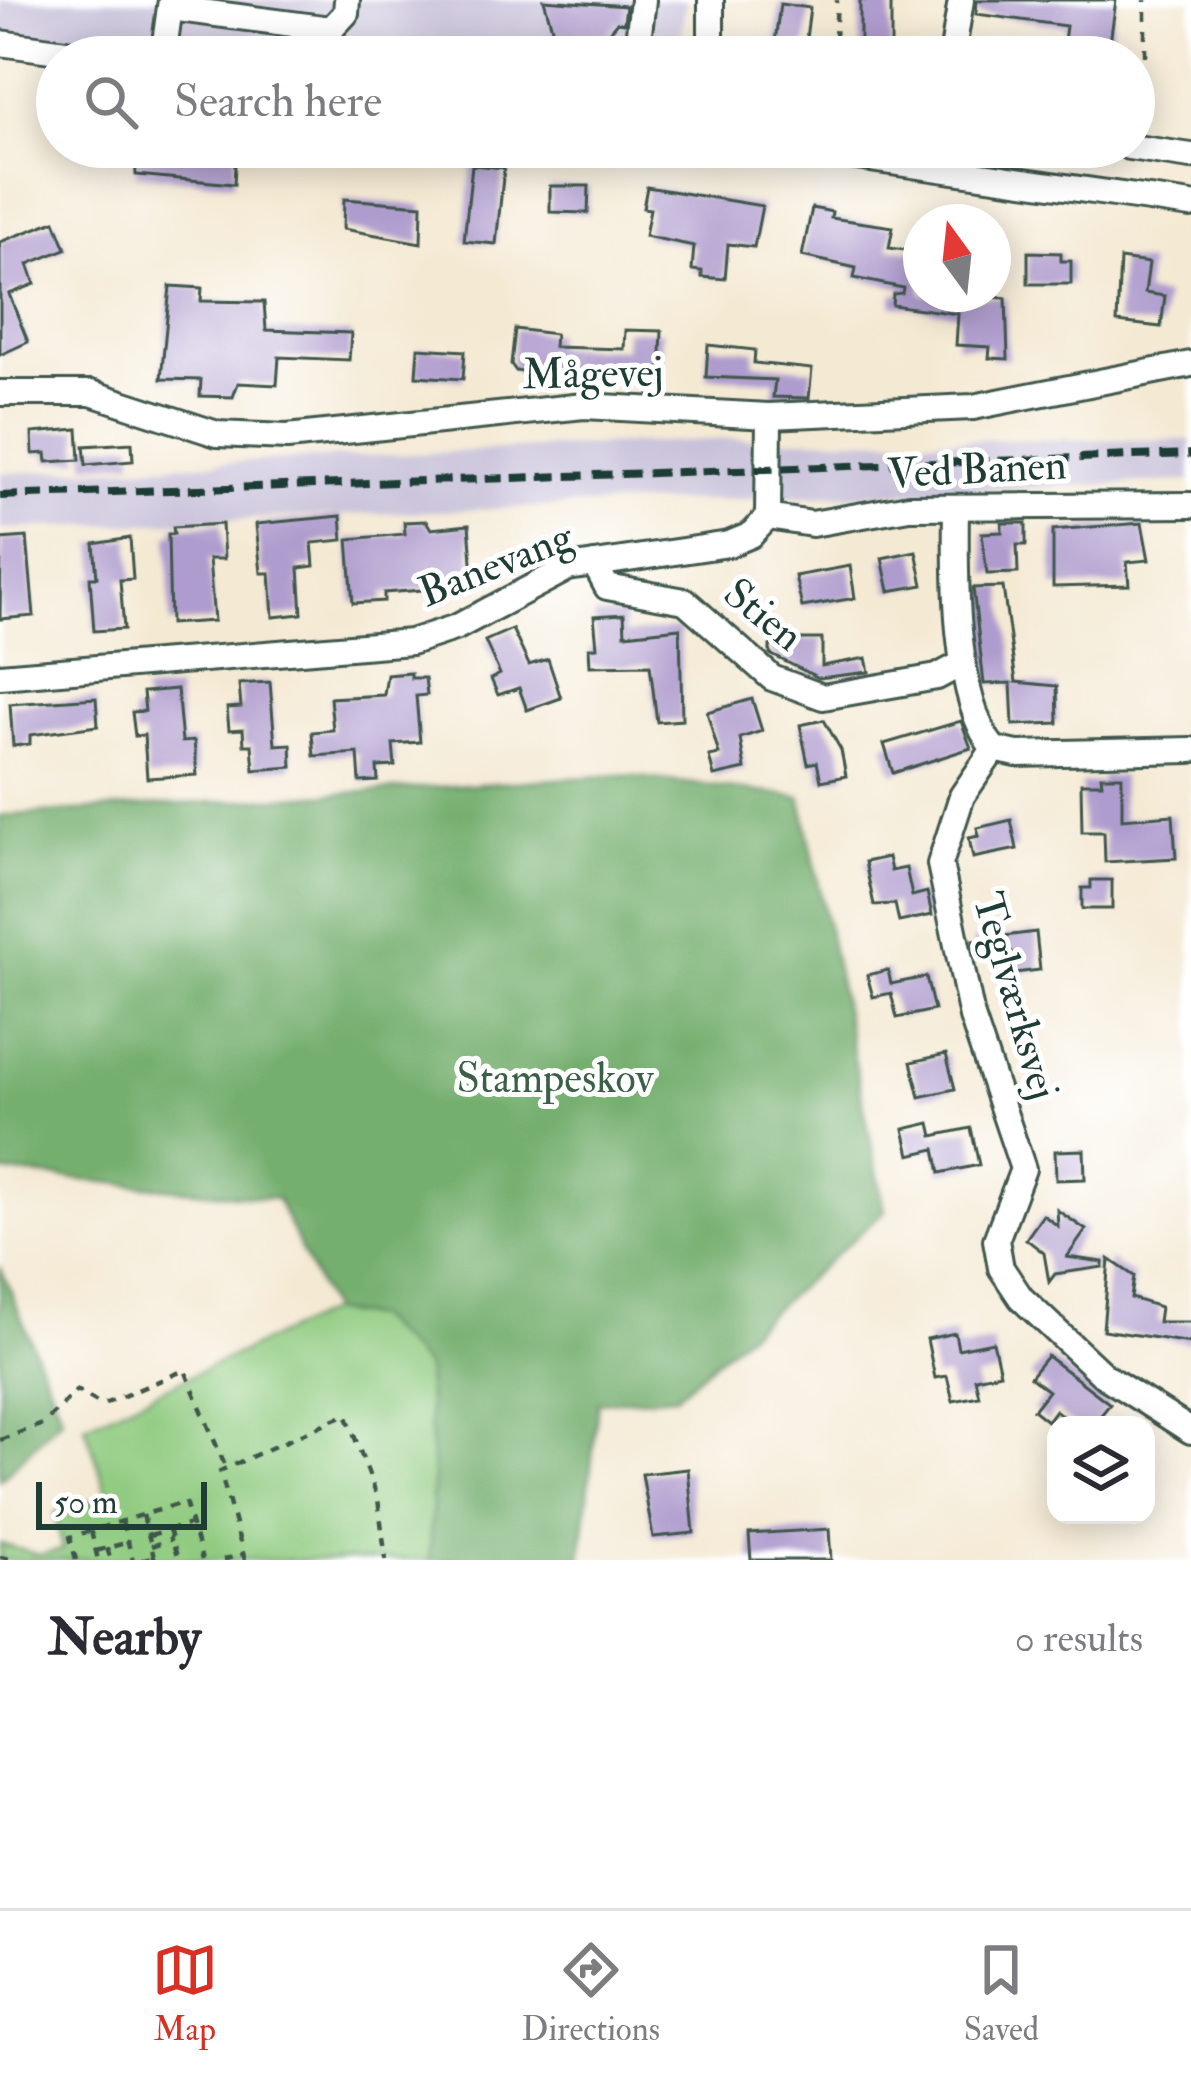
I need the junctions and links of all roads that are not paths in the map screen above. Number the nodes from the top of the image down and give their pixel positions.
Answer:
1 (347, 0) edge
2 (643, 0) edge
3 (711, 0) edge
4 (961, 0) edge
5 (171, 4) edge
6 (331, 29) junction
7 (166, 36) edge
8 (330, 36) edge
9 (639, 36) edge
10 (711, 36) edge
11 (955, 36) edge
12 (0, 43) edge
13 (36, 48) edge
14 (1155, 151) edge
15 (1191, 156) edge
16 (998, 168) edge
17 (1191, 205) edge
18 (1191, 364) edge
19 (0, 393) edge
20 (769, 416) junction
21 (1191, 505) edge
22 (956, 507) junction
23 (768, 518) junction
24 (595, 564) junction
25 (963, 663) junction
26 (0, 676) edge
27 (994, 749) junction
28 (1191, 750) edge
29 (1191, 1431) edge

1 - 6 street
2 - 9 street
3 - 10 street
4 - 11 street
5 - 6 street
5 - 7 street
6 - 8 street
12 - 13 street
14 - 15 street
16 - 17 street
18 - 20 street, Mågevej
19 - 20 street, Mågevej
20 - 23 street
21 - 22 street, Ved Banen
22 - 23 street, Ved Banen
22 - 25 street
23 - 24 street, Banevang
24 - 25 street, Stien
24 - 26 street, Banevang
25 - 27 street
27 - 28 street
27 - 29 street, Teglværksvej

